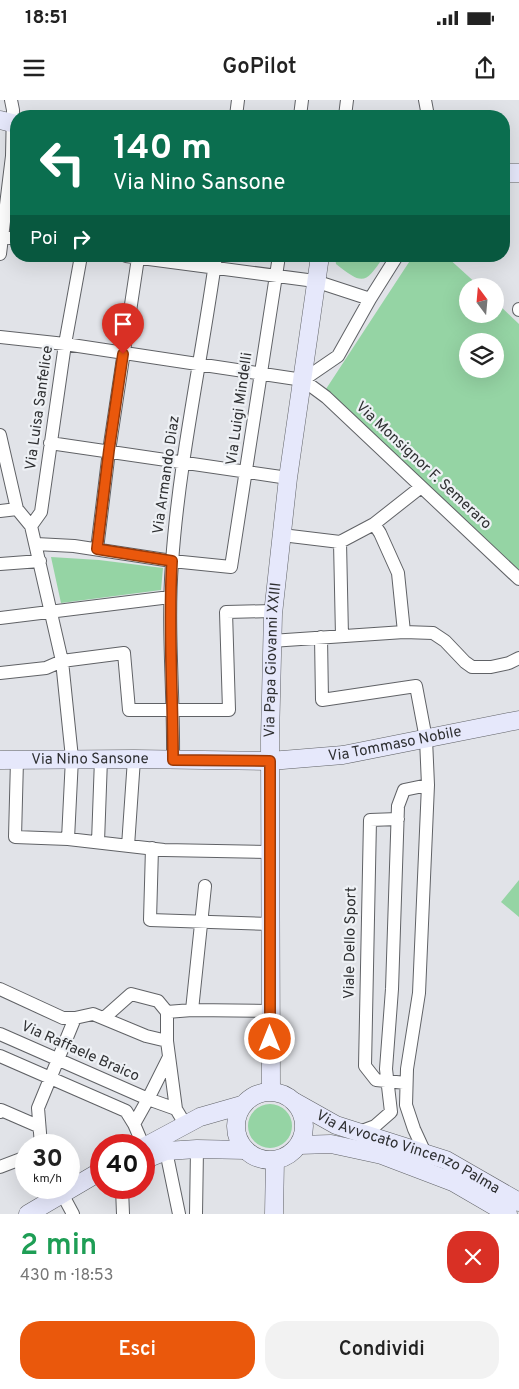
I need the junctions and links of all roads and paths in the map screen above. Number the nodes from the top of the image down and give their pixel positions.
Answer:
1 (10, 122) edge
2 (9, 157) edge
3 (1, 236) edge
4 (0, 254) edge
5 (80, 262) edge
6 (132, 262) edge
7 (216, 262) edge
8 (278, 262) edge
9 (319, 262) edge
10 (393, 262) edge
11 (276, 276) junction
12 (315, 281) junction
13 (370, 299) junction
14 (0, 337) edge
15 (65, 344) junction
16 (123, 354) junction
17 (199, 365) junction
18 (262, 373) junction
19 (303, 380) junction
20 (0, 435) edge
21 (50, 443) junction
22 (109, 450) junction
23 (184, 462) junction
24 (247, 472) junction
25 (288, 478) junction
26 (421, 486) junction
27 (17, 509) junction
28 (0, 511) edge
29 (374, 524) junction
30 (31, 526) junction
31 (282, 535) junction
32 (340, 542) junction
33 (36, 544) junction
34 (97, 549) junction
35 (40, 561) junction
36 (172, 561) junction
37 (0, 564) edge
38 (519, 578) edge
39 (170, 597) junction
40 (273, 611) junction
41 (52, 612) junction
42 (0, 618) edge
43 (404, 632) junction
44 (342, 636) junction
45 (321, 637) junction
46 (271, 641) junction
47 (519, 658) edge
48 (62, 661) junction
49 (0, 673) edge
50 (173, 711) junction
51 (519, 720) edge
52 (426, 739) junction
53 (72, 758) junction
54 (134, 758) junction
55 (101, 759) junction
56 (8, 760) edge
57 (173, 760) junction
58 (270, 761) junction
59 (428, 785) junction
60 (398, 819) junction
61 (68, 839) junction
62 (98, 842) junction
63 (127, 845) junction
64 (152, 848) junction
65 (270, 852) junction
66 (205, 886) dead end
67 (202, 922) junction
68 (270, 924) junction
69 (0, 989) edge
70 (192, 1010) junction
71 (270, 1011) junction
72 (167, 1012) junction
73 (75, 1018) junction
74 (104, 1018) junction
75 (0, 1034) edge
76 (167, 1041) junction
77 (0, 1056) edge
78 (169, 1057) junction
79 (56, 1060) junction
80 (50, 1078) junction
81 (387, 1081) junction
82 (406, 1083) junction
83 (271, 1091) junction
84 (148, 1099) junction
85 (295, 1102) junction
86 (242, 1105) junction
87 (0, 1112) edge
88 (181, 1116) junction
89 (134, 1124) junction
90 (38, 1126) junction
91 (358, 1132) junction
92 (39, 1134) edge
93 (139, 1134) edge
94 (155, 1137) edge
95 (299, 1145) junction
96 (196, 1148) junction
97 (246, 1150) junction
98 (166, 1151) junction
99 (425, 1153) junction
100 (155, 1156) edge
101 (275, 1160) junction
102 (15, 1161) edge
103 (0, 1167) edge
104 (90, 1181) edge
105 (90, 1188) edge
106 (122, 1199) edge
107 (66, 1200) edge
108 (519, 1202) edge
109 (28, 1214) edge
110 (49, 1214) edge
111 (123, 1214) edge
112 (180, 1214) edge
113 (196, 1214) edge
114 (274, 1214) edge
115 (508, 1214) edge

1 - 2 street
2 - 3 street
3 - 4 street
5 - 15 street, Via Luisa Sanfelice
6 - 16 street
7 - 11 street
7 - 17 street, Via Armando Diaz
8 - 11 street, Via Luigi Mindelli
9 - 12 street, Via Papa Giovanni XXIII
10 - 13 street
11 - 12 street
11 - 18 street, Via Luigi Mindelli
12 - 13 street
12 - 19 street, Via Papa Giovanni XXIII
13 - 19 street
14 - 15 street
15 - 16 street
15 - 21 street, Via Luisa Sanfelice
16 - 17 street
16 - 22 street
17 - 18 street
17 - 23 street, Via Armando Diaz
18 - 19 street
18 - 24 street, Via Luigi Mindelli
19 - 25 street, Via Papa Giovanni XXIII
19 - 26 street, Via Monsignor F. Semeraro
20 - 27 street
21 - 22 street
21 - 30 street, Via Luisa Sanfelice
22 - 23 street
22 - 34 street
23 - 24 street
23 - 36 street, Via Armando Diaz
24 - 25 street
24 - 36 street, Via Luigi Mindelli
25 - 31 street, Via Papa Giovanni XXIII
26 - 29 street
26 - 38 street, Via Monsignor F. Semeraro
27 - 28 street
27 - 30 street
29 - 32 street
29 - 43 street
30 - 33 street
31 - 32 street
31 - 40 street, Via Papa Giovanni XXIII
32 - 44 street
33 - 34 street
33 - 35 street
34 - 36 street
35 - 37 street
35 - 41 street
36 - 39 street, Via Armando Diaz
39 - 41 street
39 - 50 street, Via Armando Diaz
40 - 46 street, Via Papa Giovanni XXIII
40 - 50 street
41 - 42 street
41 - 48 street
43 - 44 street
43 - 47 street
44 - 45 street
45 - 46 street
45 - 52 street
46 - 58 street, Via Papa Giovanni XXIII
48 - 49 street
48 - 50 street
48 - 53 street
50 - 57 street, Via Armando Diaz
51 - 52 street, Via Tommaso Nobile
52 - 58 street, Via Tommaso Nobile
52 - 59 street
53 - 55 street, Via Nino Sansone
53 - 56 street, Via Nino Sansone
53 - 61 street
54 - 55 street, Via Nino Sansone
54 - 57 street, Via Nino Sansone
54 - 63 street
55 - 62 street
56 - 61 street
57 - 58 street, Via Nino Sansone
58 - 65 street, Via Papa Giovanni XXIII
59 - 60 street
59 - 82 street
60 - 81 street
60 - 81 street, Viale Dello Sport
61 - 62 street
62 - 63 street
63 - 64 street
64 - 65 street
64 - 67 street
65 - 68 street, Via Papa Giovanni XXIII
66 - 67 street
67 - 68 street
67 - 70 street
68 - 71 street, Via Papa Giovanni XXIII
69 - 73 street
70 - 71 street
70 - 72 street
71 - 83 street, Via Papa Giovanni XXIII
72 - 74 street
72 - 76 street
73 - 74 street
73 - 79 street
74 - 76 street
75 - 79 street, Via Raffaele Braico
76 - 78 street
77 - 80 street
78 - 84 street
78 - 88 street
79 - 80 street
79 - 84 street, Via Raffaele Braico
80 - 89 street
80 - 90 street
81 - 82 street, Viale Dello Sport
81 - 91 street
82 - 99 street
83 - 85 street
83 - 86 street
84 - 88 street, Via Raffaele Braico
84 - 89 street
85 - 91 street, Via Avvocato Vincenzo Palma
85 - 95 street
86 - 88 street
86 - 97 street
87 - 90 street
88 - 94 street
89 - 93 street
90 - 92 street
91 - 99 street, Via Avvocato Vincenzo Palma
95 - 101 street
95 - 115 street, Via Avvocato Vincenzo Palma
96 - 97 street
96 - 98 street
96 - 113 street
97 - 101 street
98 - 100 street
98 - 112 street
99 - 108 street, Via Avvocato Vincenzo Palma
101 - 114 street
102 - 103 street
104 - 107 street
105 - 107 street
106 - 111 street
107 - 109 street
107 - 110 street

